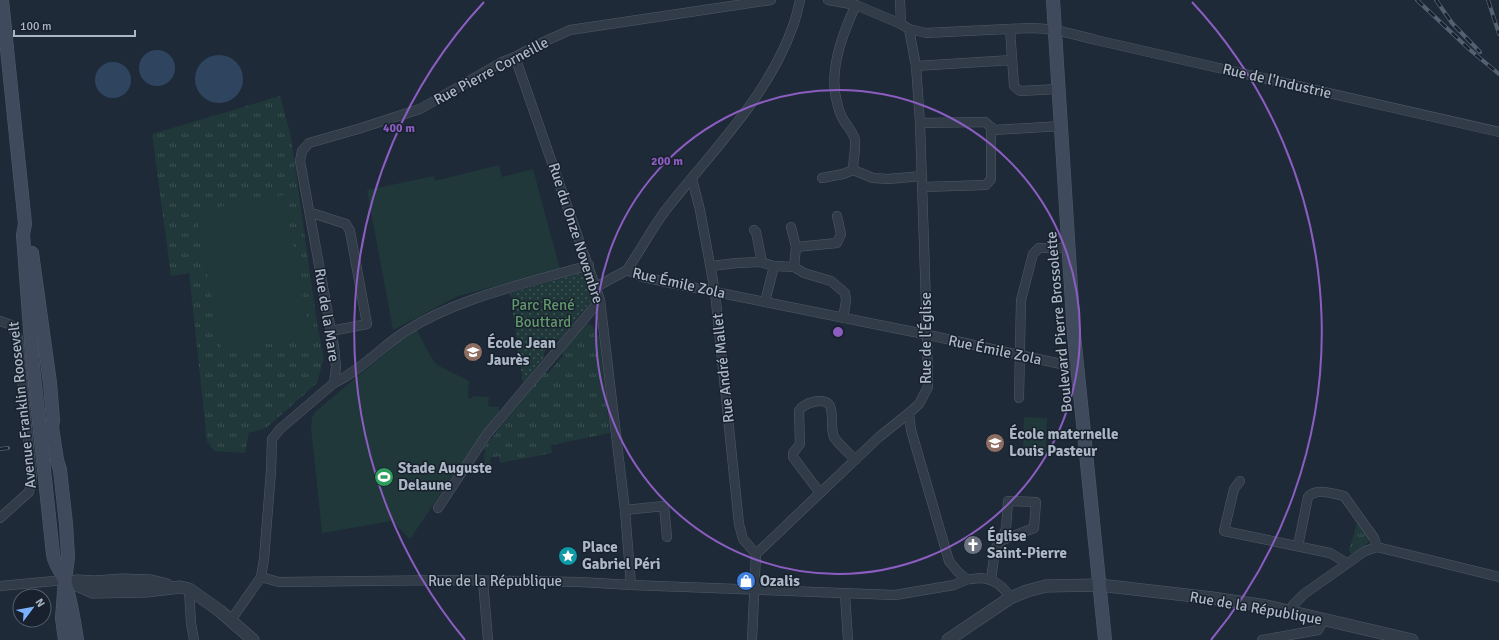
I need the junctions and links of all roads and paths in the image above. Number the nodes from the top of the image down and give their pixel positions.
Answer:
1 (2, 0) edge
2 (771, 0) edge
3 (800, 0) edge
4 (828, 0) edge
5 (900, 0) edge
6 (1053, 0) edge
7 (856, 5) junction
8 (905, 27) junction
9 (1010, 29) junction
10 (1055, 30) junction
11 (515, 57) junction
12 (1012, 60) junction
13 (916, 66) junction
14 (1058, 89) junction
15 (920, 123) junction
16 (1060, 126) junction
17 (991, 127) junction
18 (1499, 132) edge
19 (309, 143) joint
20 (852, 170) junction
21 (922, 176) junction
22 (822, 178) dead end
23 (692, 179) junction
24 (923, 187) junction
25 (310, 214) junction
26 (837, 216) dead end
27 (792, 227) dead end
28 (754, 230) dead end
29 (796, 247) junction
30 (1068, 248) junction
31 (760, 262) junction
32 (589, 265) junction
33 (710, 266) junction
34 (774, 266) junction
35 (794, 267) junction
36 (627, 270) junction
37 (596, 287) junction
38 (715, 292) junction
39 (600, 300) junction
40 (765, 302) junction
41 (843, 318) junction
42 (0, 321) edge
43 (331, 331) junction
44 (927, 335) junction
45 (1019, 355) junction
46 (1077, 365) junction
47 (334, 383) junction
48 (1019, 398) dead end
49 (910, 413) junction
50 (855, 460) junction
51 (1240, 482) dead end
52 (820, 493) junction
53 (438, 508) dead end
54 (624, 510) junction
55 (0, 518) edge
56 (667, 537) dead end
57 (1000, 541) junction
58 (1298, 546) junction
59 (1377, 547) junction
60 (756, 554) junction
61 (1347, 563) junction
62 (261, 577) junction
63 (1499, 577) edge
64 (968, 579) junction
65 (65, 580) junction
66 (482, 580) junction
67 (991, 580) junction
68 (631, 585) junction
69 (1099, 585) junction
70 (0, 586) edge
71 (189, 589) junction
72 (754, 589) junction
73 (845, 594) junction
74 (1010, 598) junction
75 (1292, 612) junction
76 (1324, 619) junction
77 (231, 620) junction
78 (65, 640) edge
79 (77, 640) edge
80 (194, 640) edge
81 (253, 640) edge
82 (488, 640) edge
83 (752, 640) edge
84 (848, 640) edge
85 (948, 640) edge
86 (1105, 640) edge
87 (1262, 640) edge
88 (1412, 640) edge

1 - 65 main road, Avenue Franklin Roosevelt
2 - 11 street, Rue Pierre Corneille
3 - 23 street
4 - 7 street
5 - 8 street, Rue de l'Église
6 - 10 main road, Boulevard Pierre Brossolette
7 - 8 street
7 - 20 street
8 - 9 street
8 - 13 street, Rue de l'Église
9 - 10 street
9 - 12 street
10 - 14 main road, Boulevard Pierre Brossolette
10 - 18 street, Rue de l'Industrie
11 - 19 street, Rue Pierre Corneille
11 - 32 street, Rue du Onze Novembre
12 - 13 street
12 - 14 street
13 - 15 street, Rue de l'Église
14 - 16 main road, Boulevard Pierre Brossolette
15 - 17 street
15 - 21 street, Rue de l'Église
16 - 17 street
16 - 30 main road, Boulevard Pierre Brossolette
17 - 24 street
19 - 25 street, Rue de la Mare
20 - 21 street
20 - 22 street
21 - 24 street, Rue de l'Église
23 - 33 street, Rue André Mallet
23 - 36 street
24 - 44 street, Rue de l'Église
25 - 43 street, Rue de la Mare
25 - 43 street
26 - 29 street
27 - 29 street
28 - 31 street
29 - 35 street
30 - 45 street
30 - 46 main road, Boulevard Pierre Brossolette
31 - 33 street, Rue Émile Zola
31 - 34 street, Rue Émile Zola
32 - 37 street, Rue du Onze Novembre
32 - 47 street
33 - 38 street, Rue André Mallet
34 - 35 street, Rue Émile Zola
34 - 40 street
35 - 41 street, Rue Émile Zola
36 - 37 street, Rue Émile Zola
36 - 38 street, Rue Émile Zola
37 - 39 street, Rue du Onze Novembre
38 - 40 street, Rue Émile Zola
38 - 60 street, Rue André Mallet
39 - 53 street
39 - 54 street, Rue du Onze Novembre
40 - 41 street, Rue Émile Zola
41 - 44 street, Rue Émile Zola
42 - 55 street
43 - 47 street, Rue de la Mare
44 - 45 street, Rue Émile Zola
44 - 49 street, Rue de l'Église
45 - 46 street, Rue Émile Zola
45 - 48 street
46 - 69 main road, Boulevard Pierre Brossolette
47 - 62 street, Rue de la Mare
49 - 50 street, Rue de l'Église
49 - 64 street
50 - 52 street, Rue de l'Église
50 - 52 street
51 - 58 street
52 - 60 street, Rue de l'Église
54 - 56 street
54 - 68 street, Rue du Onze Novembre
57 - 57 street
57 - 67 street
58 - 59 street
58 - 61 street
59 - 61 street
59 - 63 street
60 - 72 street
61 - 75 street
62 - 66 street, Rue de la République
62 - 77 street, Rue de la Mare
64 - 67 street
64 - 73 street, Rue de la République
65 - 70 street
65 - 71 street
65 - 78 main road
65 - 79 main road, Avenue Franklin Roosevelt
66 - 68 street, Rue de la République
66 - 82 street
67 - 74 street
68 - 72 street, Rue de la République
69 - 74 street, Rue de la République
69 - 75 street, Rue de la République
69 - 86 main road, Boulevard Pierre Brossolette
71 - 77 street
71 - 80 street
72 - 73 street, Rue de la République
72 - 83 street
73 - 84 street
74 - 85 street, Rue de la République
75 - 76 street, Rue de la République
76 - 87 street
76 - 88 street, Rue de la République
77 - 81 street

